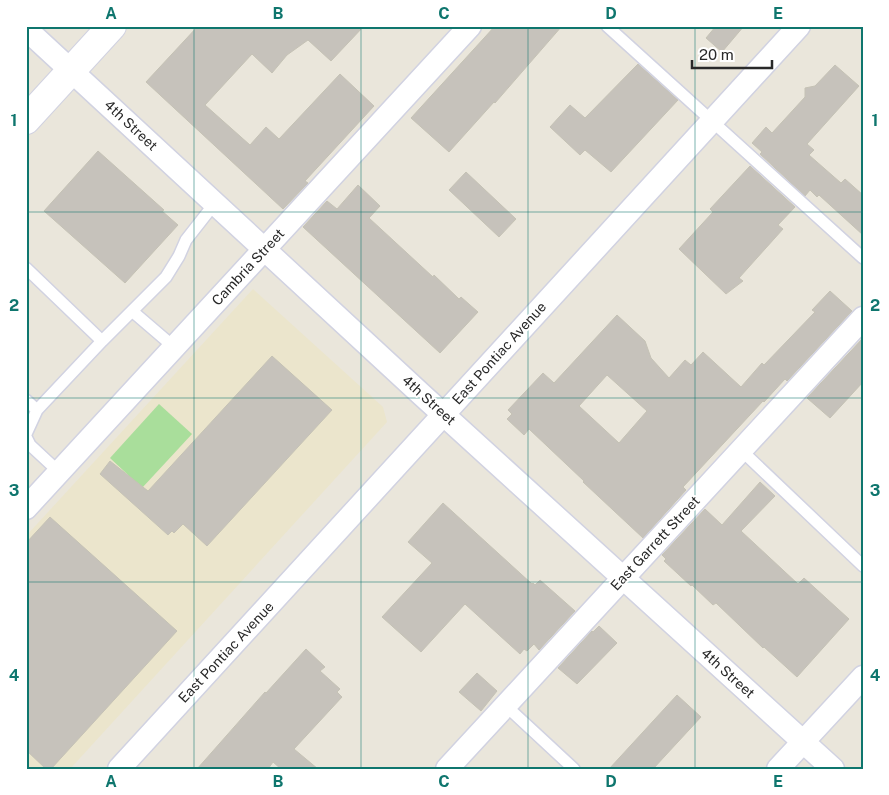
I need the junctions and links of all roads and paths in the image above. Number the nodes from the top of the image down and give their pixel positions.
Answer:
1 (112, 26) edge
2 (470, 26) edge
3 (607, 26) edge
4 (799, 26) edge
5 (26, 29) edge
6 (71, 71) junction
7 (26, 120) edge
8 (712, 121) junction
9 (215, 203) junction
10 (265, 249) junction
11 (863, 258) edge
12 (26, 268) edge
13 (132, 311) junction
14 (863, 318) edge
15 (102, 341) junction
16 (174, 347) junction
17 (26, 400) edge
18 (37, 410) junction
19 (444, 414) junction
20 (26, 435) edge
21 (741, 450) junction
22 (59, 472) junction
23 (26, 508) edge
24 (863, 566) edge
25 (623, 577) junction
26 (863, 676) edge
27 (505, 705) junction
28 (803, 742) junction
29 (119, 769) edge
30 (447, 769) edge
31 (574, 769) edge
32 (778, 769) edge
33 (833, 769) edge

1 - 6 main road
2 - 10 street, Cambria Street
3 - 8 lane
4 - 8 street, East Pontiac Avenue
5 - 6 street, 4th Street
6 - 7 main road
6 - 9 street, 4th Street
8 - 11 lane
8 - 19 street, East Pontiac Avenue
9 - 10 street, 4th Street
9 - 13 lane
10 - 16 street, Cambria Street
10 - 19 street, 4th Street
12 - 15 lane
13 - 15 lane
13 - 16 lane
14 - 21 street, East Garrett Street
15 - 18 lane
16 - 22 street, Cambria Street
17 - 18 lane
18 - 20 lane
19 - 25 street, 4th Street
19 - 29 street, East Pontiac Avenue
20 - 22 lane
21 - 24 lane
21 - 25 street, East Garrett Street
22 - 23 street, Cambria Street
25 - 27 street, East Garrett Street
25 - 28 street, 4th Street
26 - 28 street
27 - 30 street, East Garrett Street
27 - 31 lane
28 - 32 street
28 - 33 street, 4th Street

